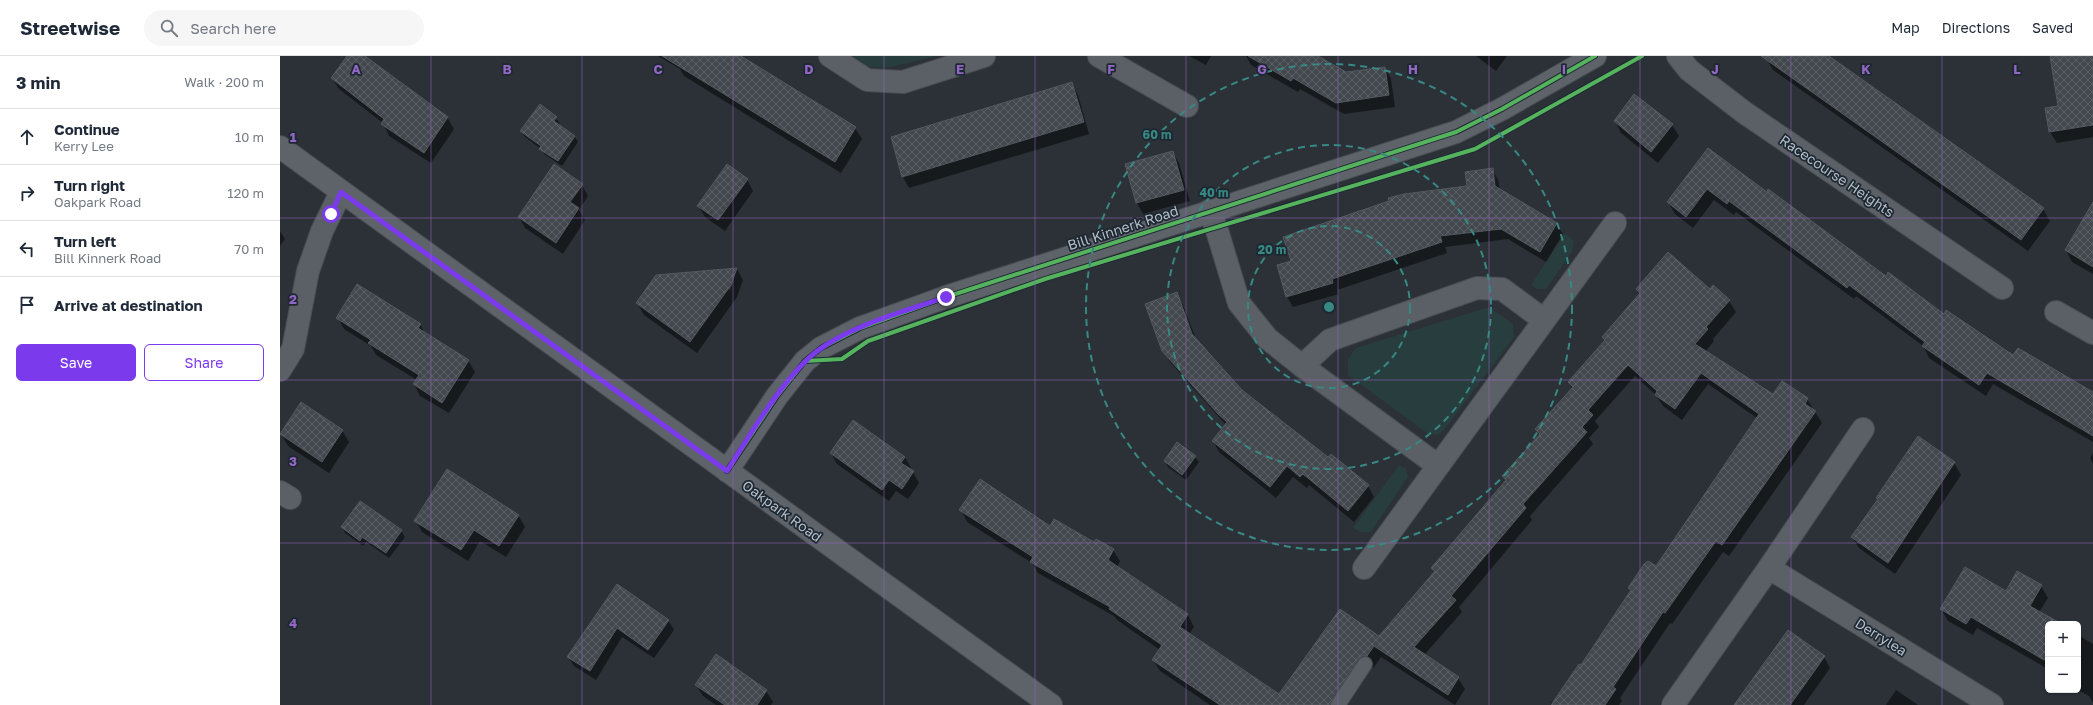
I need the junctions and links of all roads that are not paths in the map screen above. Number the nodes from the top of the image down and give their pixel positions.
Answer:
1 (830, 56) edge
2 (984, 56) edge
3 (1099, 56) edge
4 (1596, 56) edge
5 (1678, 56) edge
6 (1187, 106) dead end
7 (280, 147) edge
8 (341, 192) junction
9 (1209, 211) junction
10 (1615, 223) dead end
11 (2002, 288) dead end
12 (2056, 312) dead end
13 (1544, 320) junction
14 (2093, 333) edge
15 (1302, 366) junction
16 (280, 370) edge
17 (1863, 429) dead end
18 (1437, 465) junction
19 (727, 471) junction
20 (1364, 568) dead end
21 (1769, 568) junction
22 (1365, 664) dead end
23 (1051, 705) edge
24 (1338, 705) edge
25 (1672, 705) edge
26 (1992, 705) edge

1 - 2 street
3 - 6 street
4 - 9 street, Bill Kinnerk Road
5 - 11 street, Racecourse Heights
7 - 8 street, Oakpark Road
8 - 16 street
8 - 19 street, Oakpark Road
9 - 15 street
9 - 19 street, Bill Kinnerk Road
10 - 13 street
12 - 14 street
13 - 15 street
13 - 18 street
15 - 18 street
17 - 21 street
18 - 20 street
19 - 23 street, Oakpark Road
21 - 25 street
21 - 26 street, Derrylea
22 - 24 lane

